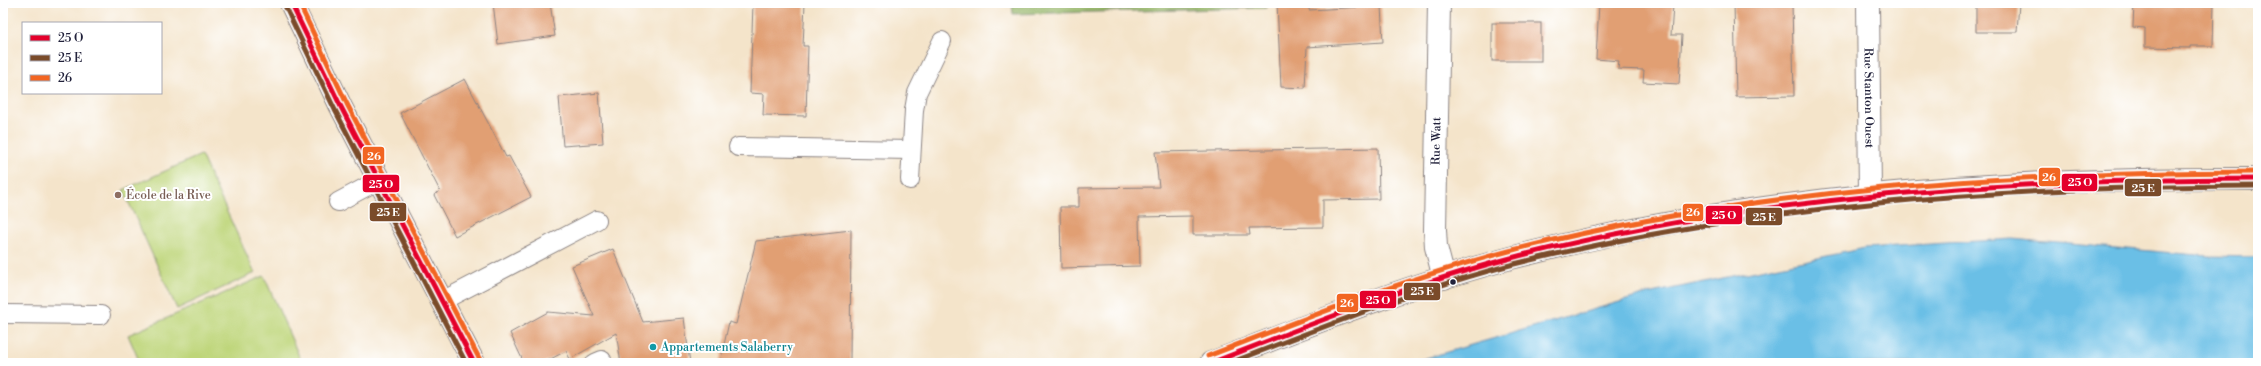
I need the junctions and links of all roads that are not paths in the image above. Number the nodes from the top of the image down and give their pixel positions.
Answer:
1 (291, 3) edge
2 (1439, 3) edge
3 (1868, 3) edge
4 (942, 41) dead end
5 (738, 147) dead end
6 (911, 150) junction
7 (2258, 179) edge
8 (379, 180) junction
9 (910, 180) dead end
10 (1870, 194) junction
11 (338, 202) dead end
12 (596, 220) dead end
13 (1444, 278) junction
14 (442, 301) junction
15 (3, 314) edge
16 (101, 315) dead end
17 (474, 363) edge
18 (1211, 363) edge

1 - 8 street
2 - 13 street, Rue Watt
3 - 10 street, Rue Stanton Ouest
4 - 6 lane
5 - 6 lane
6 - 9 lane
7 - 10 street
8 - 11 lane
8 - 14 street
10 - 13 street
12 - 14 lane
13 - 18 street
14 - 17 street
15 - 16 lane

